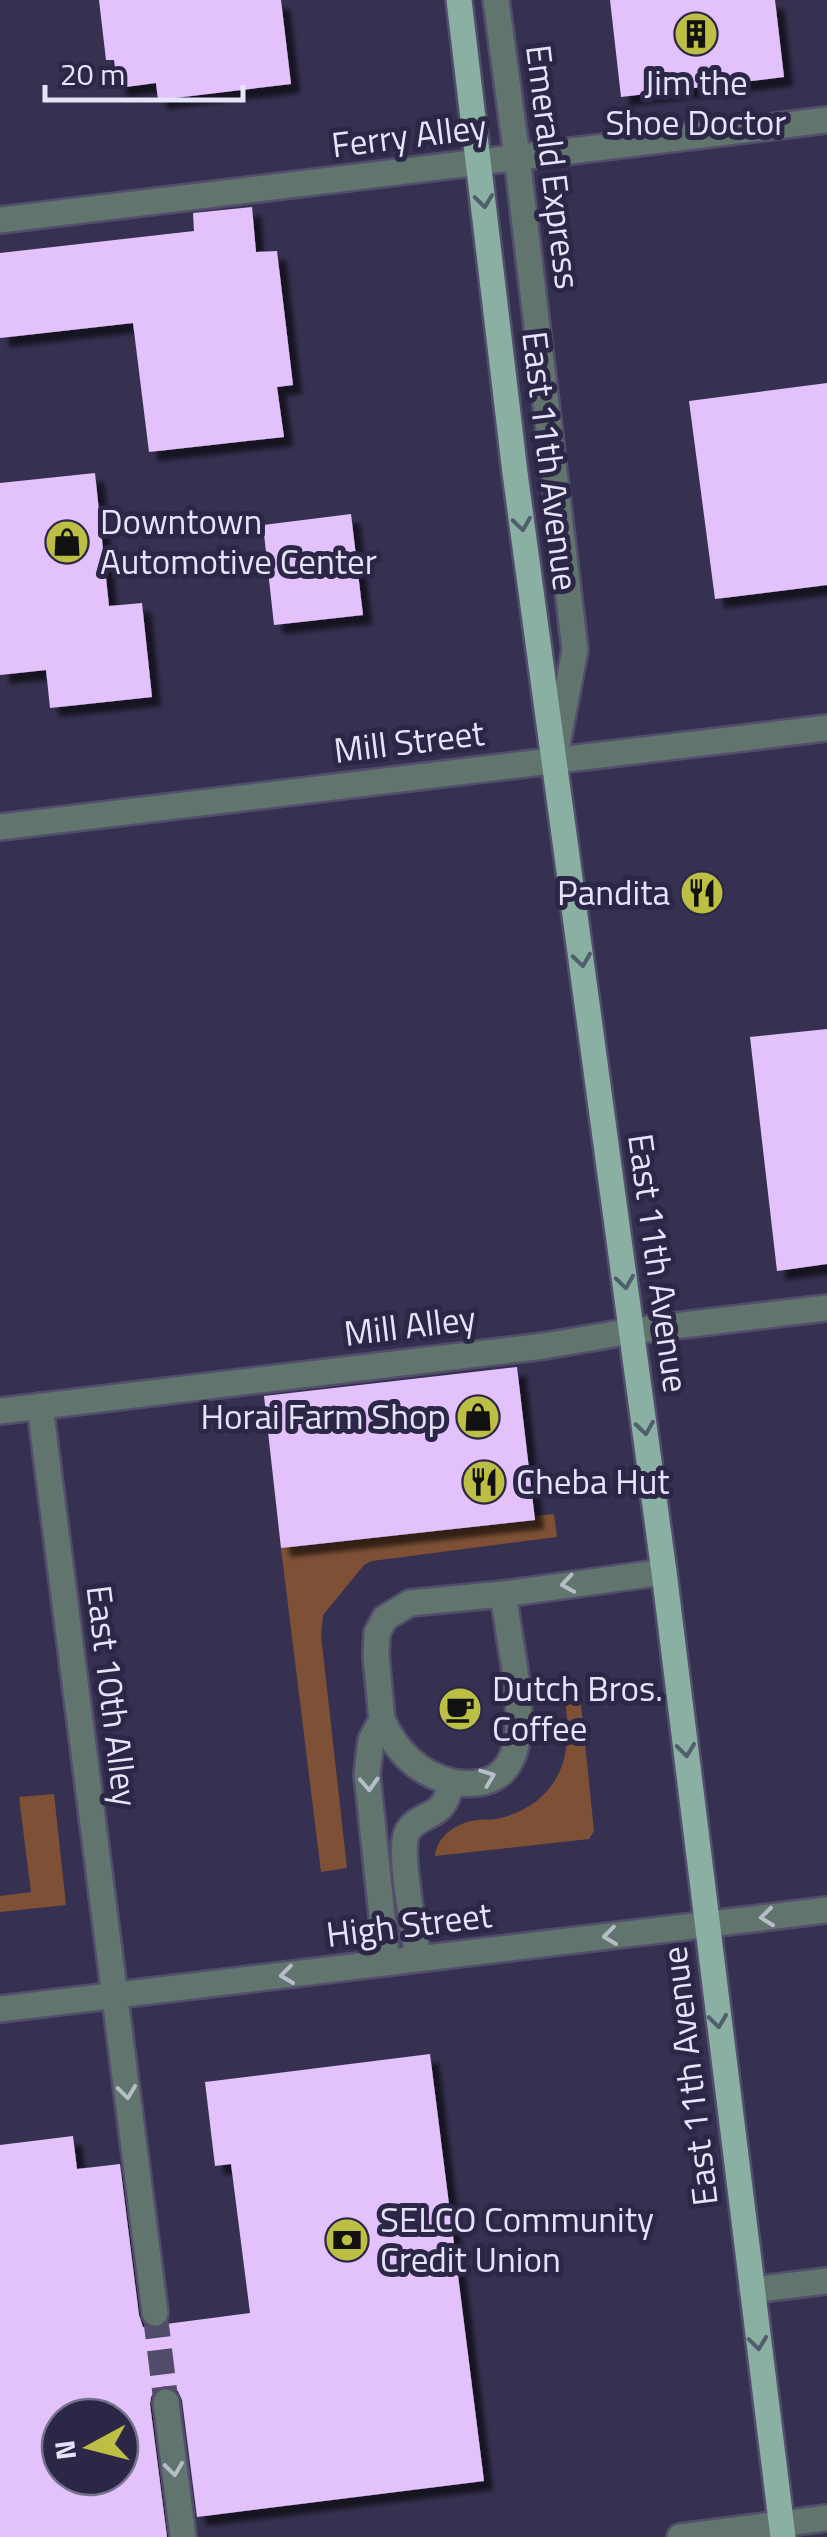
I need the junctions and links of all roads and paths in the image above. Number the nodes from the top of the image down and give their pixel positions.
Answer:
1 (459, 0) edge
2 (496, 0) edge
3 (827, 120) edge
4 (517, 157) junction
5 (479, 162) junction
6 (0, 220) edge
7 (827, 728) edge
8 (554, 760) junction
9 (0, 827) edge
10 (827, 1308) edge
11 (632, 1331) junction
12 (40, 1406) junction
13 (0, 1411) edge
14 (664, 1572) junction
15 (503, 1594) junction
16 (382, 1720) junction
17 (452, 1782) junction
18 (827, 1910) edge
19 (706, 1924) junction
20 (418, 1959) junction
21 (387, 1963) junction
22 (114, 1995) junction
23 (0, 2009) edge
24 (827, 2281) edge
25 (752, 2290) junction
26 (155, 2313) tunnel mouth
27 (166, 2402) tunnel mouth
28 (827, 2518) edge
29 (782, 2530) edge
30 (183, 2537) edge
31 (680, 2537) edge

1 - 5 main road, East 11th Avenue
2 - 4 street, Emerald Express
3 - 4 street, Ferry Alley
4 - 5 street, Ferry Alley
4 - 8 street, Emerald Express
5 - 6 street, Ferry Alley
5 -> 8 main road, East 11th Avenue
7 - 8 street, Mill Street
8 - 9 street, Mill Street
8 -> 11 main road, East 11th Avenue
10 - 11 street, Mill Alley
11 - 12 street, Mill Alley
11 -> 14 main road, East 11th Avenue
12 - 13 street, Mill Alley
12 - 22 street, East 10th Alley
14 -> 15 street
14 -> 19 main road, East 11th Avenue
15 - 16 street
17 -> 15 street
16 - 17 street
16 -> 21 street
17 - 20 street
18 -> 19 street, High Street
19 -> 20 street, High Street
19 -> 25 main road, East 11th Avenue
20 - 21 street, High Street
21 -> 22 street, High Street
22 - 23 street, High Street
22 -> 26 street, East 10th Alley
24 - 25 street
25 -> 29 main road, East 11th Avenue
27 -> 30 street
28 - 29 street
29 - 31 street

